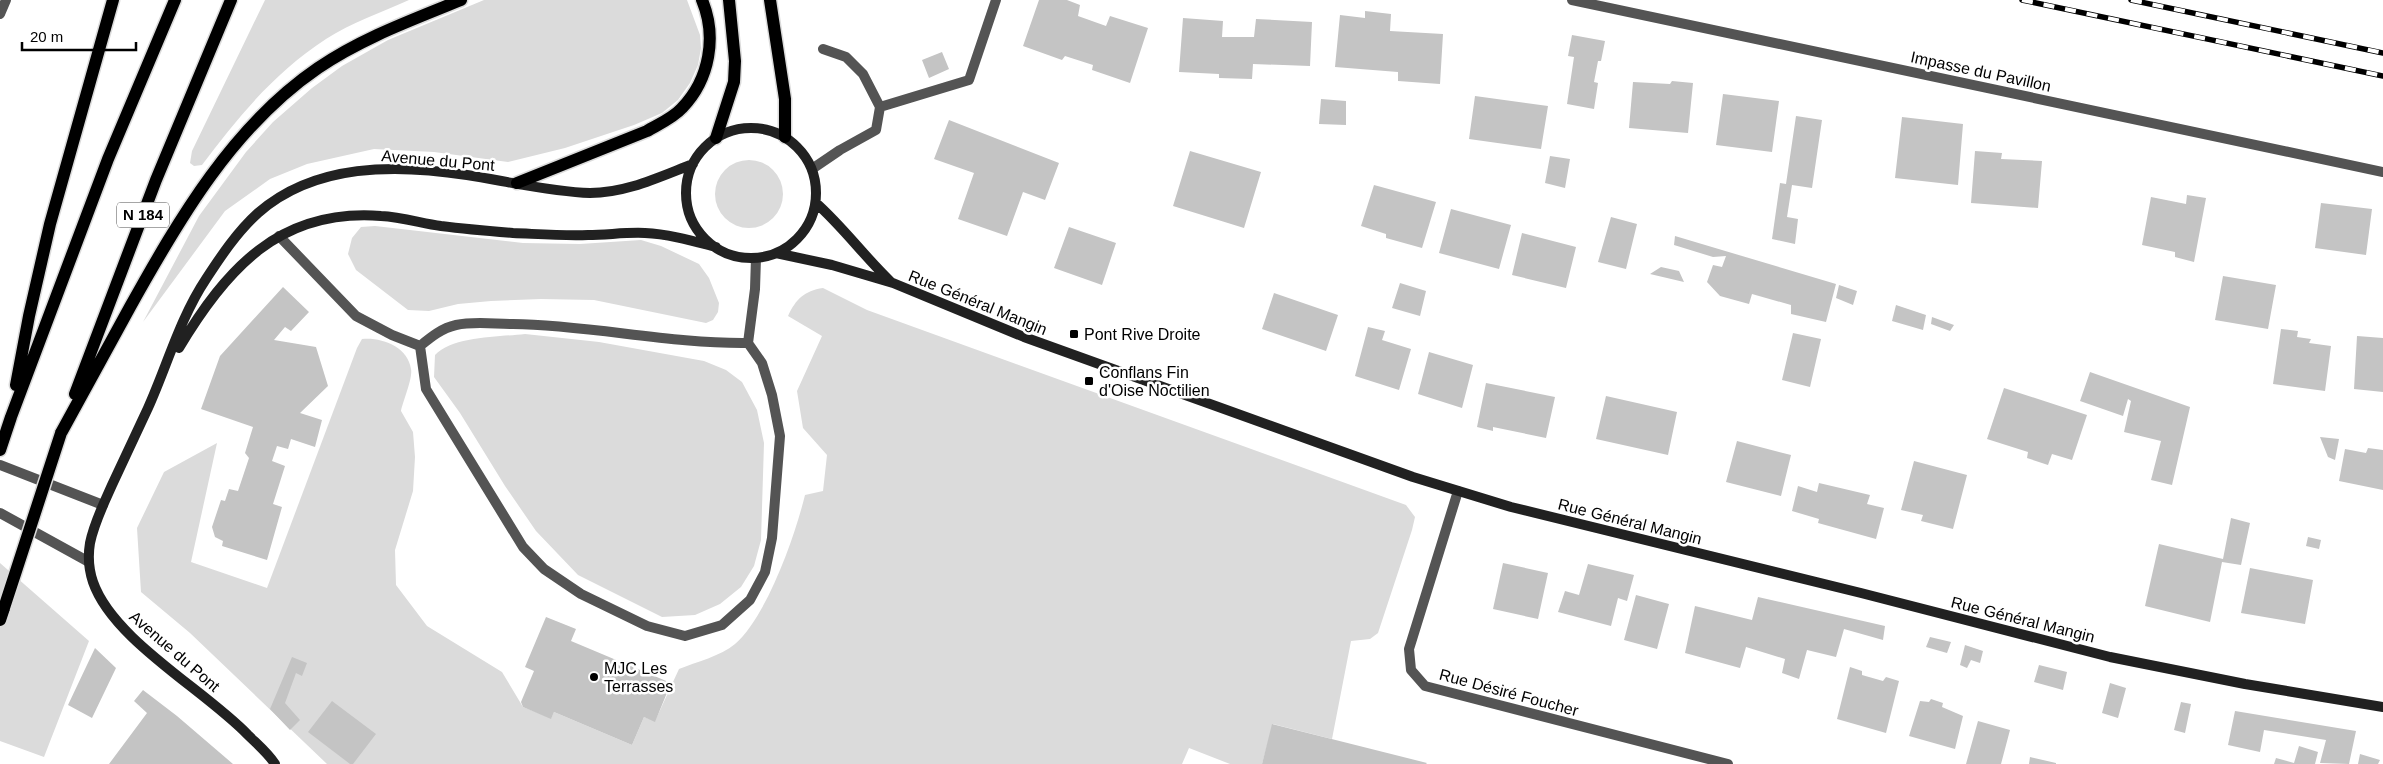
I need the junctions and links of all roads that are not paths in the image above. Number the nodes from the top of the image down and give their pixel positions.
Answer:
1 (6, 0) edge
2 (113, 0) edge
3 (174, 0) edge
4 (232, 0) edge
5 (461, 0) edge
6 (702, 0) edge
7 (730, 0) edge
8 (770, 0) edge
9 (996, 0) edge
10 (1572, 0) edge
11 (0, 14) edge
12 (823, 49) dead end
13 (880, 107) junction
14 (785, 137) junction
15 (716, 138) junction
16 (693, 164) junction
17 (812, 169) junction
18 (2383, 172) edge
19 (517, 183) junction
20 (816, 203) junction
21 (279, 236) junction
22 (716, 247) junction
23 (776, 253) junction
24 (756, 258) junction
25 (893, 284) junction
26 (748, 343) junction
27 (420, 346) junction
28 (161, 377) junction
29 (10, 417) junction
30 (60, 433) junction
31 (0, 450) edge
32 (0, 464) edge
33 (1458, 491) junction
34 (103, 505) junction
35 (0, 513) edge
36 (89, 562) junction
37 (0, 620) edge
38 (2383, 706) edge
39 (275, 764) edge
40 (1728, 764) edge

1 - 11 street
2 - 29 main road
3 - 29 main road, N 184
4 - 30 main road, N 184
5 - 30 main road
6 - 19 main road
7 - 15 main road
8 - 14 main road
9 - 13 street
10 - 18 street, Impasse du Pavillon
12 - 13 street
13 - 17 street
14 - 15 main road
14 - 17 main road
15 - 16 main road
16 - 19 main road, Avenue du Pont
16 - 22 main road
17 - 20 main road
19 - 28 main road, Avenue du Pont
20 - 23 main road
20 - 25 main road, Rue Général Mangin
21 - 22 main road, Avenue du Pont
21 - 27 street
21 - 28 main road, Avenue du Pont
22 - 24 main road
23 - 24 main road
23 - 25 main road, Rue Général Mangin
24 - 26 street
25 - 33 main road, Rue Général Mangin
26 - 27 street
26 - 27 street
28 - 34 main road, Avenue du Pont
29 - 31 main road, N 184
30 - 37 main road, N 184, bridge
32 - 34 street
33 - 38 main road, Rue Général Mangin
33 - 40 street, Rue Désiré Foucher
34 - 36 main road, Avenue du Pont
35 - 36 street
36 - 39 main road, Avenue du Pont

